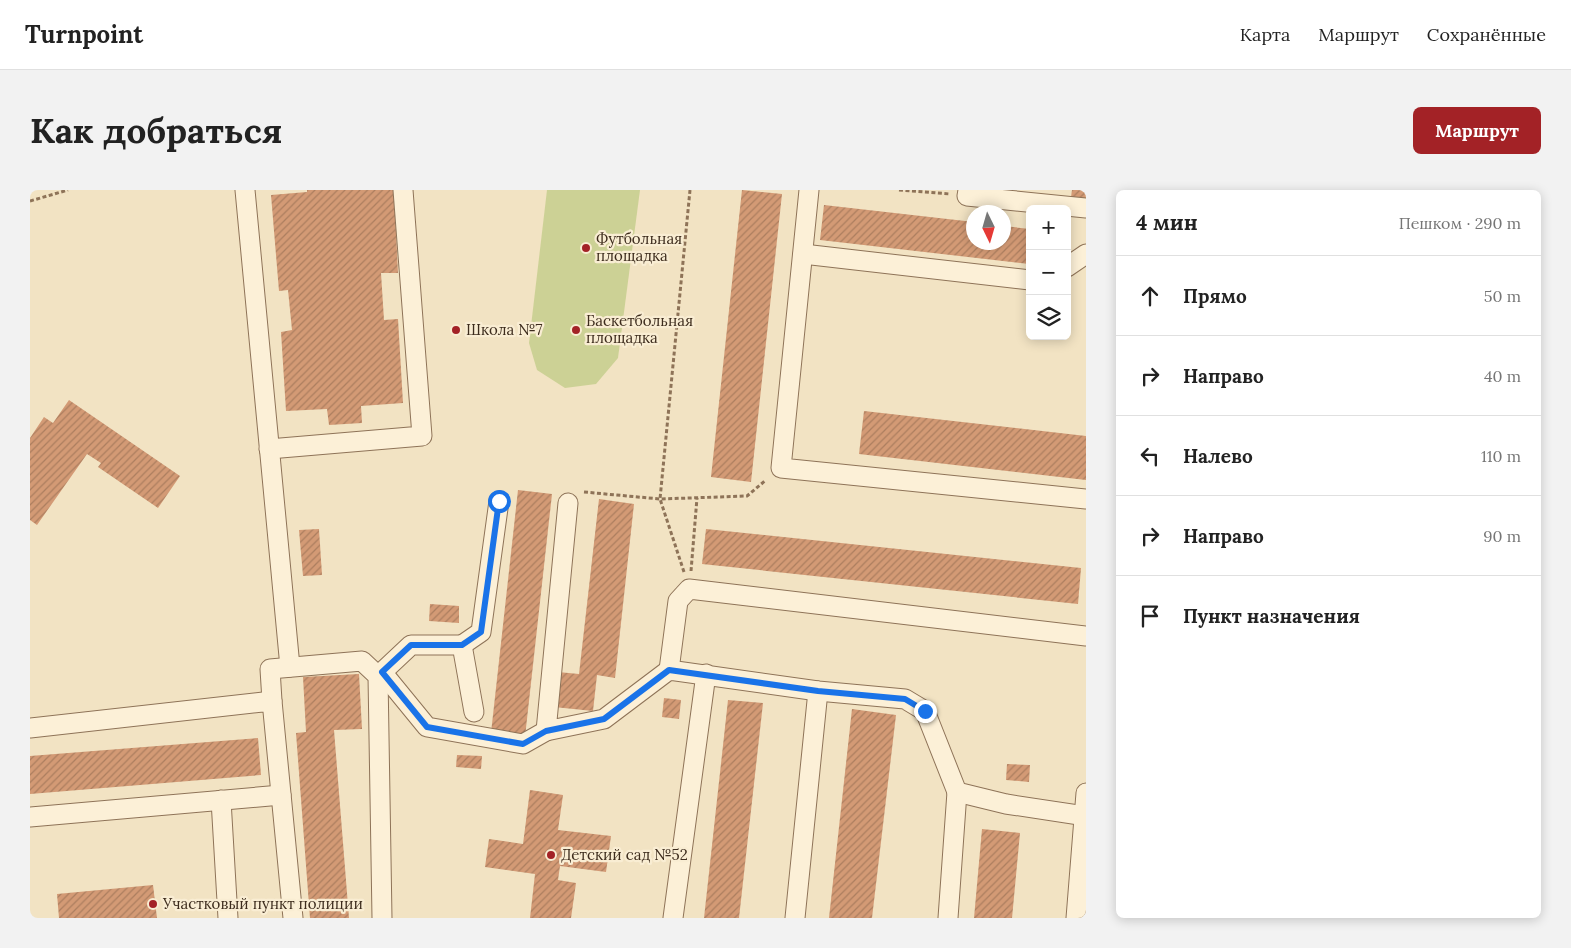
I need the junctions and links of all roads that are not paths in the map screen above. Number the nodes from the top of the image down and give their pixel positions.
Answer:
1 (245, 190) edge
2 (403, 190) edge
3 (809, 190) edge
4 (968, 193) edge
5 (1086, 208) edge
6 (803, 254) junction
7 (1086, 254) edge
8 (1071, 264) edge
9 (1026, 280) edge
10 (269, 449) junction
11 (1086, 499) edge
12 (499, 501) dead end
13 (568, 504) road end
14 (1086, 636) edge
15 (462, 645) junction
16 (290, 667) junction
17 (669, 670) junction
18 (380, 674) junction
19 (706, 674) junction
20 (818, 691) junction
21 (272, 701) junction
22 (474, 712) dead end
23 (30, 728) edge
24 (546, 731) junction
25 (957, 792) junction
26 (1086, 793) edge
27 (281, 795) junction
28 (221, 800) junction
29 (1084, 816) edge
30 (30, 817) edge
31 (228, 918) edge
32 (292, 918) edge
33 (382, 918) edge
34 (673, 918) edge
35 (795, 918) edge
36 (948, 918) edge
37 (1076, 918) edge

1 - 10 lane
2 - 10 lane
3 - 6 lane
4 - 5 lane
6 - 9 lane
6 - 11 lane
7 - 8 lane
10 - 16 lane
12 - 15 lane
13 - 24 lane
14 - 17 lane
15 - 18 lane
15 - 22 lane
16 - 18 lane
16 - 21 lane
17 - 19 lane
17 - 24 lane
18 - 24 lane
18 - 33 lane
19 - 20 lane
19 - 34 lane
20 - 25 lane
20 - 35 lane
21 - 23 lane
21 - 27 lane
25 - 29 lane
25 - 36 lane
26 - 29 lane
27 - 28 lane
27 - 32 lane
28 - 30 lane
28 - 31 lane
29 - 37 lane

